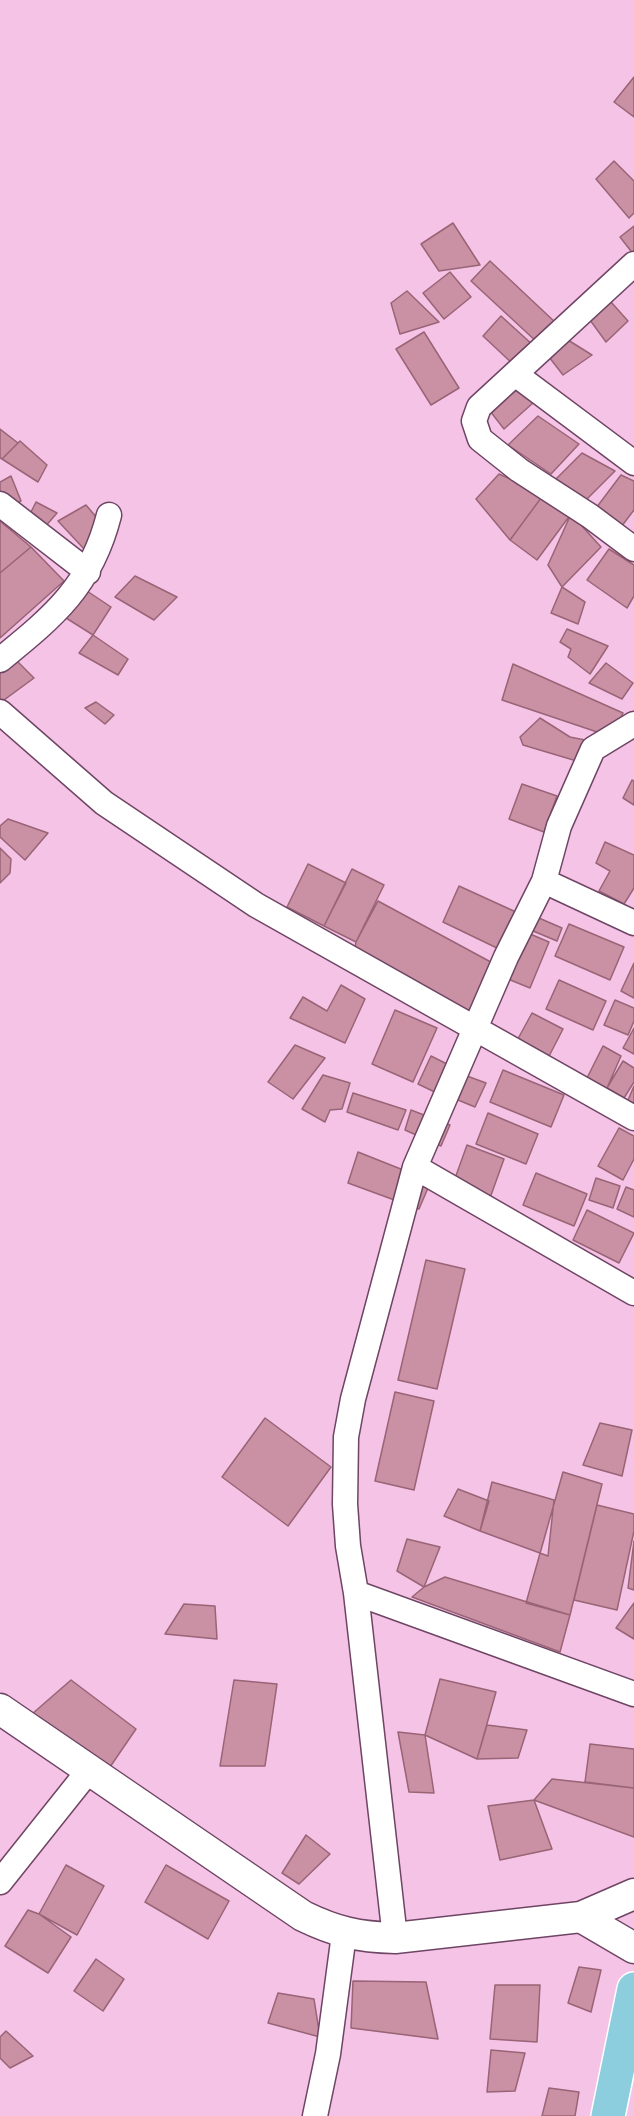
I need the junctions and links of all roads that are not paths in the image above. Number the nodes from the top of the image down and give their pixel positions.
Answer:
1 (634, 264) edge
2 (515, 374) junction
3 (634, 463) edge
4 (0, 504) edge
5 (109, 515) dead end
6 (634, 549) edge
7 (88, 572) junction
8 (0, 660) edge
9 (0, 712) edge
10 (634, 724) edge
11 (544, 881) junction
12 (634, 923) edge
13 (474, 1028) junction
14 (634, 1118) edge
15 (415, 1167) junction
16 (634, 1293) edge
17 (356, 1593) junction
18 (634, 1694) edge
19 (0, 1709) edge
20 (90, 1768) junction
21 (0, 1882) edge
22 (634, 1894) edge
23 (581, 1917) junction
24 (344, 1934) junction
25 (395, 1938) junction
26 (634, 1948) edge
27 (634, 1989) edge
28 (315, 2116) edge
29 (608, 2116) edge

1 - 2 street
2 - 3 street
2 - 6 street
4 - 7 street
5 - 7 street
7 - 8 street
9 - 13 street
10 - 11 street
11 - 12 street
11 - 13 street
13 - 14 street
13 - 15 street
15 - 16 street
15 - 17 street
17 - 18 street
17 - 25 street
19 - 20 street
20 - 21 street
20 - 24 street
22 - 23 street
23 - 25 street
23 - 26 street
24 - 25 street
24 - 28 street
27 - 29 main road

